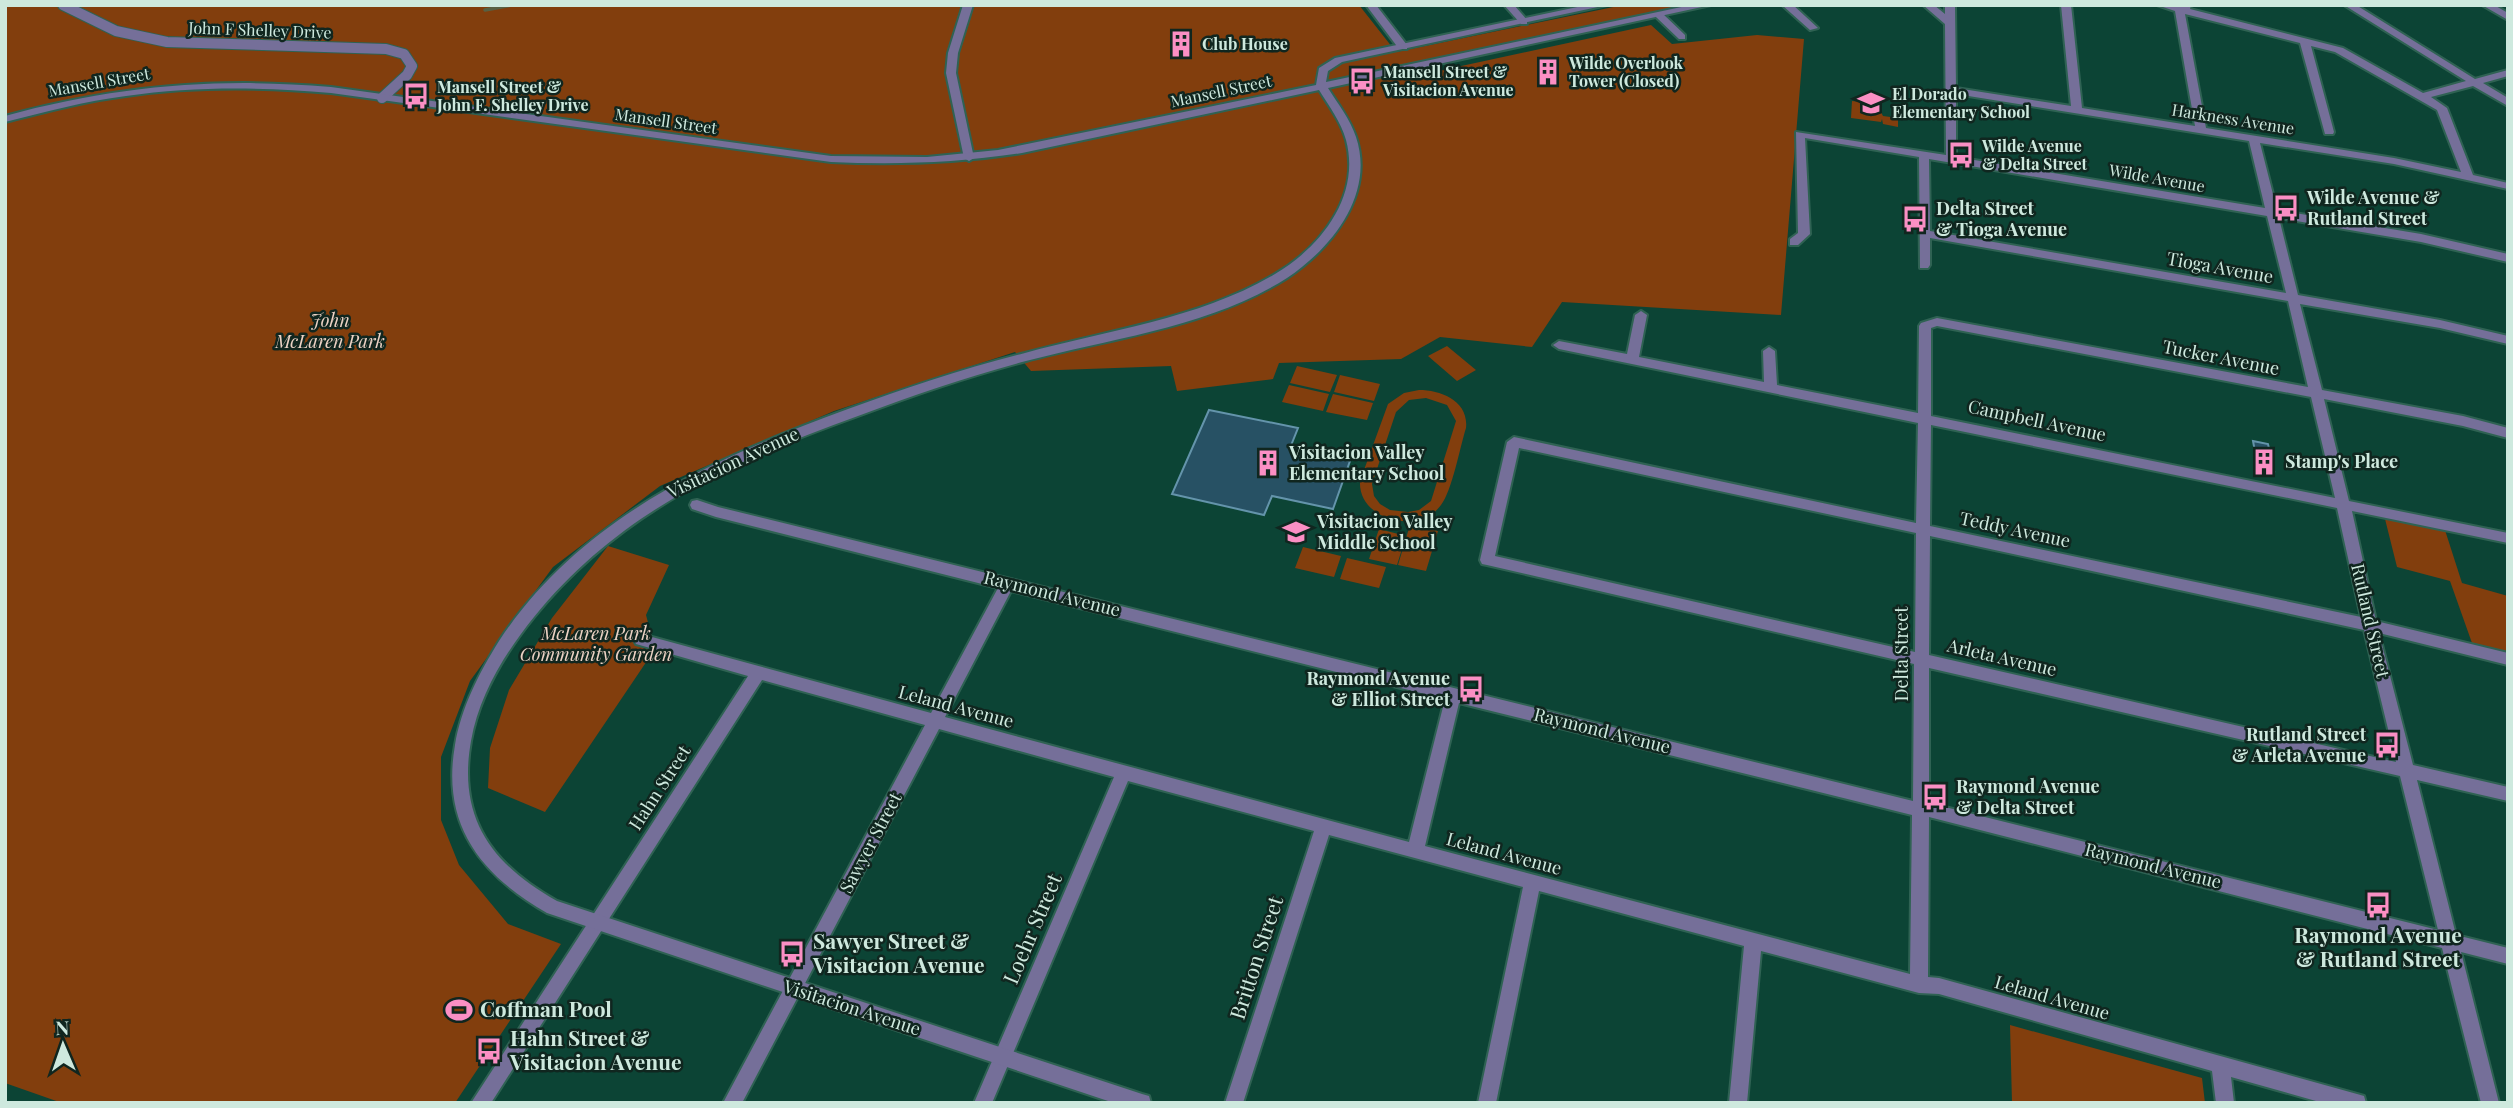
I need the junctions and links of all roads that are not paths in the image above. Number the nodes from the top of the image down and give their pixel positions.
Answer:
1 (63, 5) edge
2 (968, 5) edge
3 (1371, 5) edge
4 (1509, 5) edge
5 (1602, 5) edge
6 (1706, 5) edge
7 (1787, 5) edge
8 (1928, 5) edge
9 (1950, 5) edge
10 (2066, 5) edge
11 (2162, 5) edge
12 (2192, 5) edge
13 (2349, 5) edge
14 (2487, 5) edge
15 (2179, 9) junction
16 (1659, 15) junction
17 (2508, 17) edge
18 (1524, 22) junction
19 (1950, 23) junction
20 (1814, 28) dead end
21 (1682, 37) dead end
22 (2305, 42) junction
23 (1403, 47) junction
24 (2508, 73) edge
25 (2474, 82) junction
26 (1321, 86) junction
27 (1952, 90) junction
28 (2422, 96) junction
29 (382, 97) junction
30 (2508, 103) edge
31 (2077, 110) junction
32 (5, 119) edge
33 (2201, 130) junction
34 (2329, 132) dead end
35 (2254, 139) junction
36 (1924, 155) junction
37 (969, 158) junction
38 (1951, 159) junction
39 (2468, 177) junction
40 (2508, 186) edge
41 (2273, 213) junction
42 (1925, 234) junction
43 (1794, 242) dead end
44 (2508, 258) edge
45 (1924, 265) dead end
46 (2292, 299) junction
47 (1641, 315) dead end
48 (1927, 324) joint
49 (2508, 341) edge
50 (1559, 345) dead end
51 (1769, 351) dead end
52 (1632, 359) junction
53 (1771, 387) junction
54 (2314, 393) junction
55 (1923, 417) junction
56 (2508, 433) edge
57 (2343, 503) junction
58 (697, 505) dead end
59 (1923, 531) junction
60 (2508, 538) edge
61 (1487, 560) joint
62 (1008, 583) junction
63 (2370, 625) junction
64 (641, 640) dead end
65 (2508, 659) edge
66 (1921, 660) junction
67 (758, 673) junction
68 (1454, 694) junction
69 (936, 722) junction
70 (2408, 771) junction
71 (1124, 773) junction
72 (2508, 794) edge
73 (1921, 807) junction
74 (1323, 827) junction
75 (1415, 851) junction
76 (1533, 881) junction
77 (596, 923) junction
78 (1753, 941) junction
79 (2448, 941) junction
80 (2508, 956) edge
81 (1919, 985) junction
82 (793, 989) junction
83 (1003, 1057) junction
84 (2220, 1065) junction
85 (480, 1103) edge
86 (732, 1103) edge
87 (984, 1103) edge
88 (1142, 1103) edge
89 (1234, 1103) edge
90 (1487, 1103) edge
91 (1738, 1103) edge
92 (2225, 1103) edge
93 (2357, 1103) edge
94 (2490, 1103) edge

1 - 29 street, John F Shelley Drive
2 - 37 street
3 - 23 street
4 - 18 street
5 - 18 street
6 - 16 street, Mansell Street
7 - 20 street
8 - 19 street
9 - 19 street
10 - 31 street
11 - 15 street
12 - 15 street
13 - 25 street
14 - 17 street
15 - 22 street
15 - 33 street
16 - 21 street
16 - 26 street, Mansell Street
18 - 23 street
19 - 27 street
22 - 28 street
22 - 34 street
23 - 26 street
24 - 25 street
25 - 28 street
25 - 30 street
26 - 37 street, Mansell Street
26 - 77 street, Visitacion Avenue
27 - 31 street, Harkness Avenue
27 - 38 street
28 - 39 street
29 - 32 street, Mansell Street
29 - 37 street, Mansell Street
31 - 33 street, Harkness Avenue
33 - 35 street, Harkness Avenue
35 - 39 street, Harkness Avenue
35 - 41 street, Rutland Street
36 - 38 street, Wilde Avenue
36 - 42 street
36 - 43 street, Wilde Avenue
38 - 41 street, Wilde Avenue
39 - 40 street, Harkness Avenue
41 - 44 street, Wilde Avenue
41 - 46 street, Rutland Street
42 - 45 street
42 - 46 street, Tioga Avenue
46 - 49 street, Tioga Avenue
46 - 54 street, Rutland Street
47 - 52 street
48 - 54 street, Tucker Avenue
48 - 55 street, Delta Street
50 - 52 street, Campbell Avenue
51 - 53 street
52 - 53 street, Campbell Avenue
53 - 55 street, Campbell Avenue
54 - 56 street, Tucker Avenue
54 - 57 street, Rutland Street
55 - 57 street, Campbell Avenue
55 - 59 street, Delta Street
57 - 60 street, Campbell Avenue
57 - 63 street, Rutland Street
58 - 62 street, Raymond Avenue
59 - 61 street, Teddy Avenue
59 - 63 street, Teddy Avenue
59 - 66 street, Delta Street
61 - 66 street, Arleta Avenue
62 - 68 street, Raymond Avenue
62 - 69 street, Sawyer Street
63 - 65 street, Teddy Avenue
63 - 70 street, Rutland Street
64 - 67 street, Leland Avenue
66 - 70 street, Arleta Avenue
66 - 73 street, Delta Street
67 - 69 street, Leland Avenue
67 - 77 street, Hahn Street
68 - 73 street, Raymond Avenue
68 - 75 street
69 - 71 street, Leland Avenue
69 - 82 street, Sawyer Street
70 - 72 street, Arleta Avenue
70 - 79 street, Rutland Street
71 - 74 street, Leland Avenue
71 - 83 street, Loehr Street
73 - 79 street, Raymond Avenue
73 - 81 street, Delta Street
74 - 75 street, Leland Avenue
74 - 89 street, Britton Street
75 - 76 street, Leland Avenue
76 - 78 street, Leland Avenue
76 - 90 street
77 - 82 street, Visitacion Avenue
77 - 85 street, Hahn Street
78 - 81 street, Leland Avenue
78 - 91 street
79 - 80 street, Raymond Avenue
79 - 94 street, Rutland Street
81 - 84 street, Leland Avenue
82 - 83 street, Visitacion Avenue
82 - 86 street, Sawyer Street
83 - 87 street, Loehr Street
83 - 88 street, Visitacion Avenue
84 - 92 street
84 - 93 street, Leland Avenue

